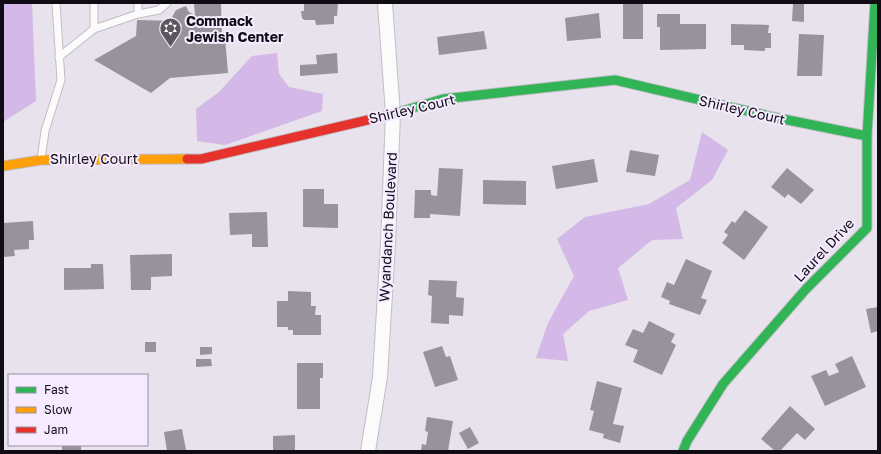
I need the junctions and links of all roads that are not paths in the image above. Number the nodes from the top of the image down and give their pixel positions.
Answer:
1 (56, 3) edge
2 (94, 3) edge
3 (138, 3) edge
4 (167, 3) edge
5 (385, 3) edge
6 (875, 3) edge
7 (138, 14) junction
8 (94, 30) junction
9 (59, 57) junction
10 (393, 114) junction
11 (867, 136) junction
12 (41, 160) junction
13 (3, 166) edge
14 (872, 230) edge
15 (368, 451) edge
16 (683, 451) edge

1 - 9 lane
2 - 8 lane
3 - 7 lane
4 - 7 lane
5 - 10 street, Wyandanch Boulevard
6 - 11 street, Laurel Drive
7 - 8 lane
8 - 9 lane
9 - 12 lane
10 - 11 street, Shirley Court
10 - 12 street, Shirley Court
10 - 15 street, Wyandanch Boulevard
11 - 14 street, Laurel Drive
12 - 13 street, Shirley Court
14 - 16 street, Laurel Drive

